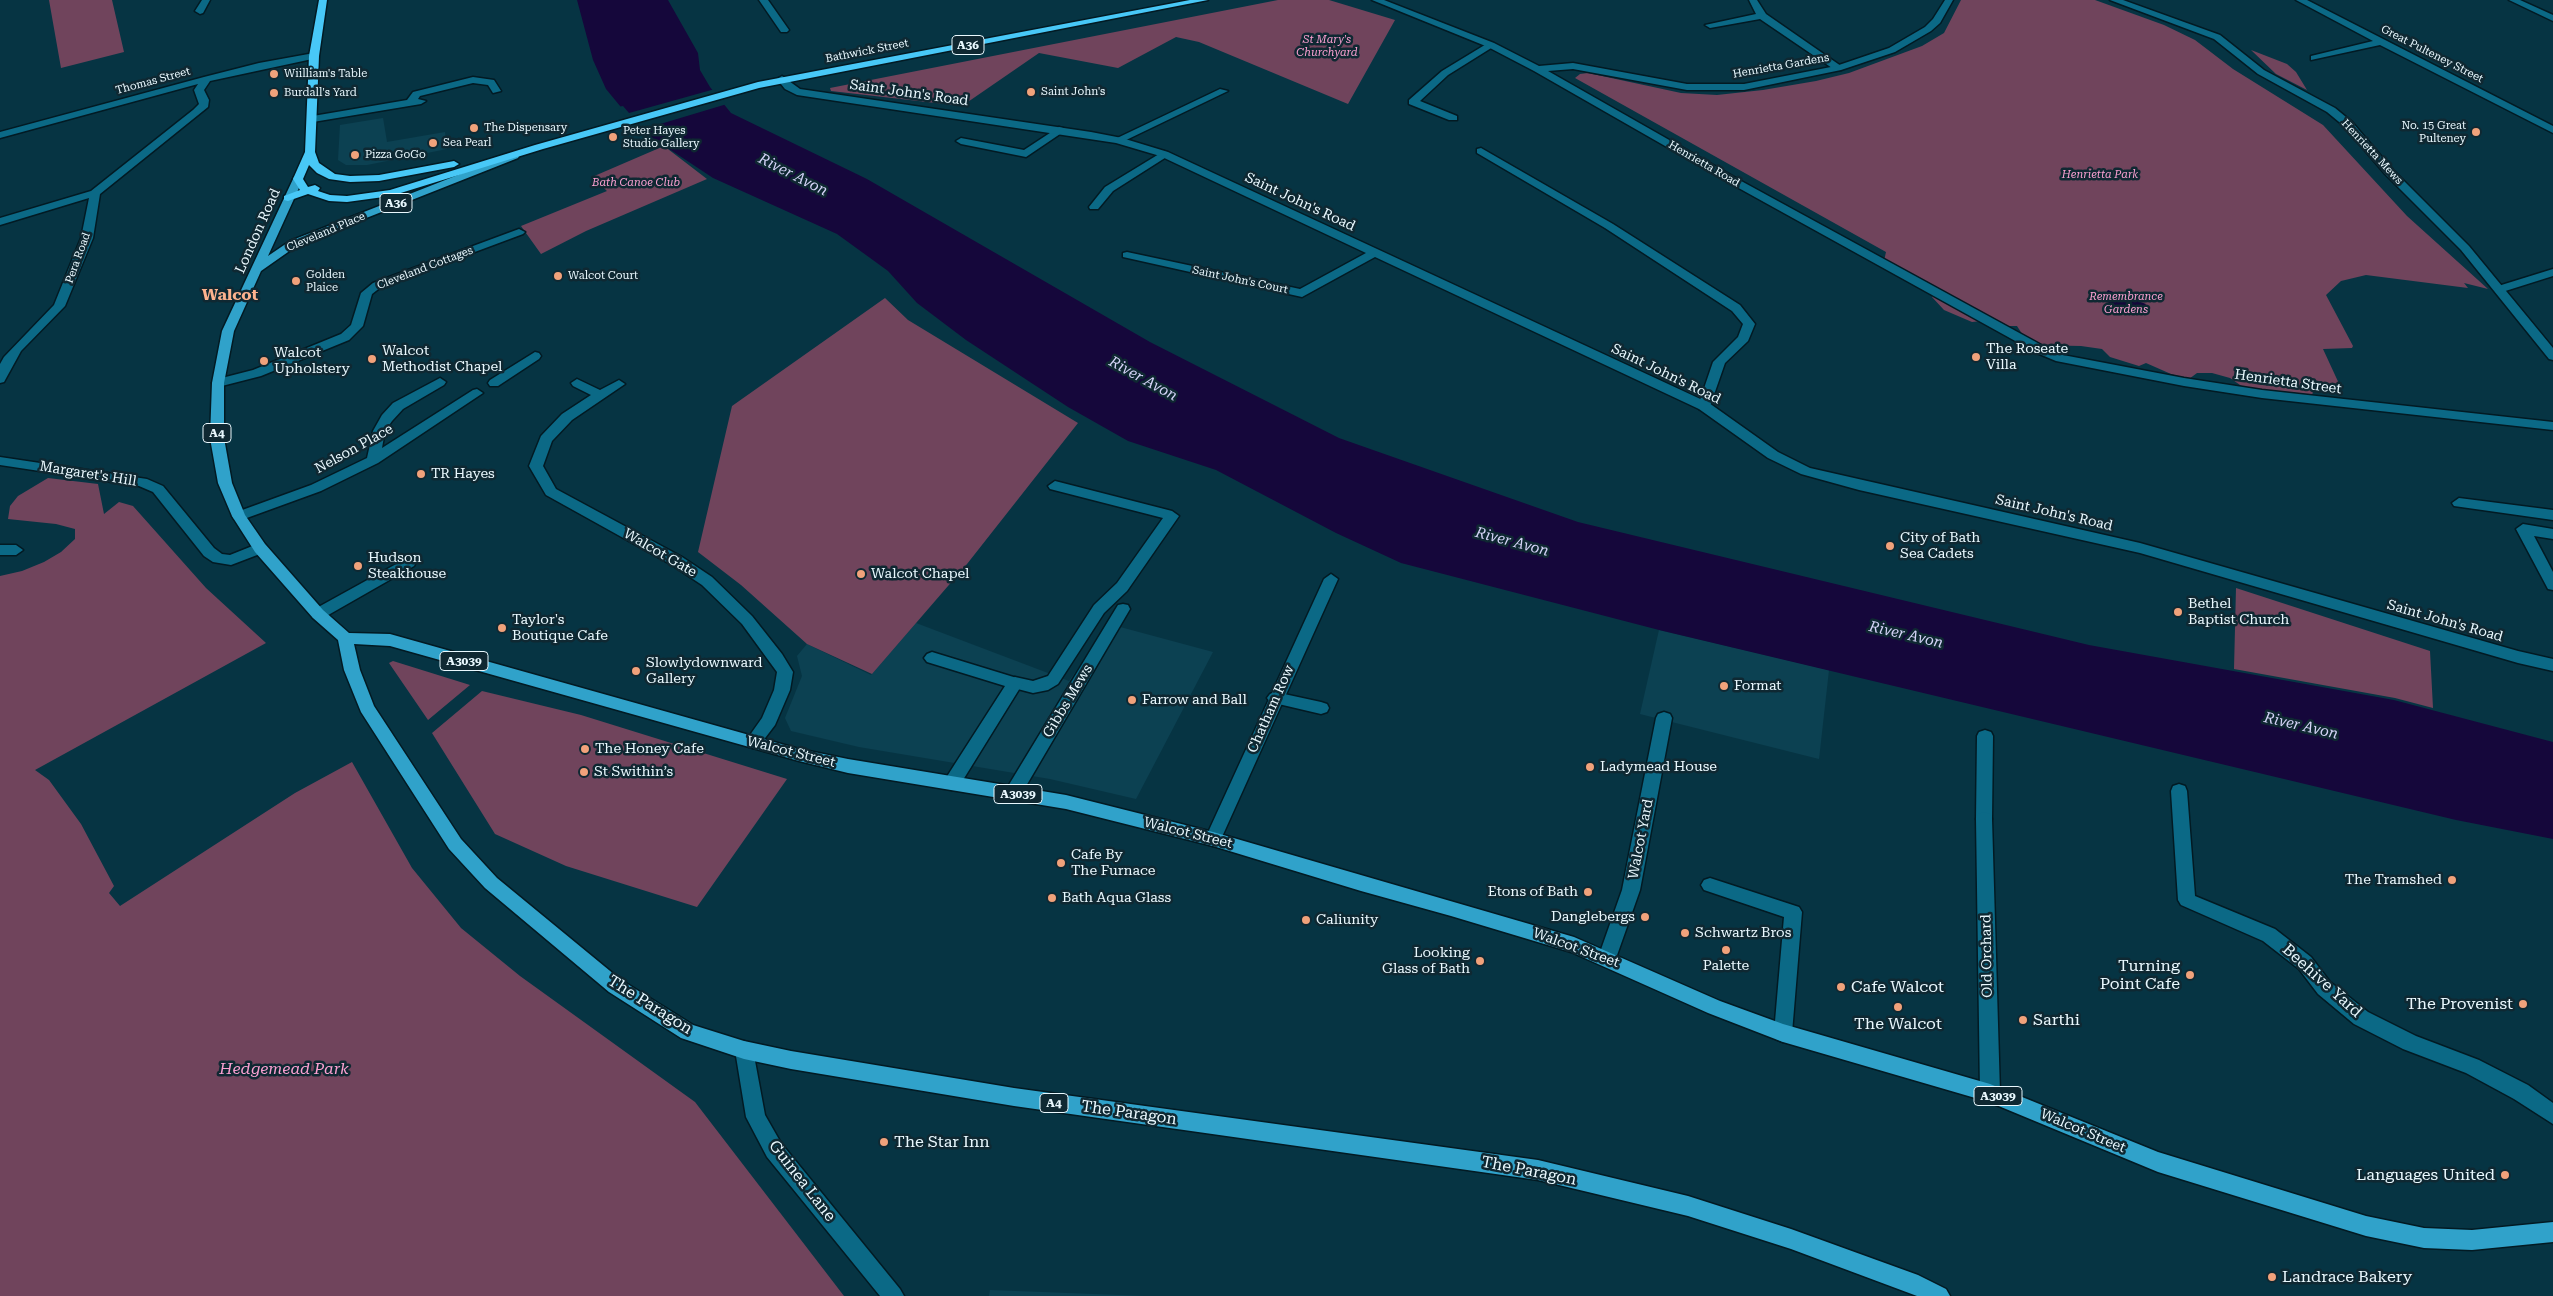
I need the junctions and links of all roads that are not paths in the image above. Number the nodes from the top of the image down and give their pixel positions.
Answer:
1 (206, 0) edge
2 (324, 0) edge
3 (763, 0) edge
4 (1204, 0) edge
5 (1376, 0) edge
6 (1949, 0) edge
7 (2114, 0) edge
8 (2300, 0) edge
9 (2513, 0) edge
10 (1753, 1) dead end
11 (200, 11) dead end
12 (1762, 16) junction
13 (2553, 18) edge
14 (1710, 25) dead end
15 (784, 30) dead end
16 (2381, 42) junction
17 (1491, 45) junction
18 (314, 56) junction
19 (2314, 58) dead end
20 (1838, 68) junction
21 (1537, 69) junction
22 (207, 79) junction
23 (782, 79) junction
24 (496, 91) dead end
25 (1222, 92) dead end
26 (421, 101) dead end
27 (410, 103) junction
28 (313, 118) junction
29 (1454, 118) dead end
30 (1059, 130) junction
31 (2553, 130) edge
32 (0, 136) edge
33 (1118, 140) junction
34 (961, 141) dead end
35 (539, 147) junction
36 (1481, 151) dead end
37 (310, 152) junction
38 (1164, 154) junction
39 (298, 179) junction
40 (350, 179) junction
41 (305, 190) junction
42 (95, 193) junction
43 (288, 198) junction
44 (1094, 207) dead end
45 (0, 222) edge
46 (519, 232) dead end
47 (1374, 253) junction
48 (1127, 255) dead end
49 (258, 269) junction
50 (2553, 272) edge
51 (2498, 289) junction
52 (2025, 341) joint
53 (535, 356) dead end
54 (2553, 356) edge
55 (0, 379) edge
56 (440, 382) dead end
57 (218, 383) junction
58 (494, 383) dead end
59 (578, 383) dead end
60 (619, 384) dead end
61 (477, 393) dead end
62 (600, 395) junction
63 (1704, 406) junction
64 (2553, 426) edge
65 (372, 460) junction
66 (0, 461) edge
67 (1055, 486) dead end
68 (2459, 503) dead end
69 (239, 516) junction
70 (2553, 516) edge
71 (2553, 534) edge
72 (260, 548) junction
73 (0, 550) edge
74 (16, 550) dead end
75 (409, 562) dead end
76 (1331, 580) dead end
77 (2553, 585) edge
78 (1123, 609) dead end
79 (318, 614) junction
80 (345, 638) junction
81 (932, 658) dead end
82 (2553, 665) edge
83 (1015, 683) junction
84 (1275, 698) junction
85 (1321, 708) dead end
86 (1664, 718) dead end
87 (1985, 736) dead end
88 (753, 742) junction
89 (952, 783) junction
90 (2179, 791) dead end
91 (1013, 793) junction
92 (1213, 839) junction
93 (1710, 885) dead end
94 (1607, 958) junction
95 (1783, 1032) junction
96 (744, 1050) junction
97 (1990, 1093) junction
98 (2553, 1114) edge
99 (2553, 1232) edge
100 (893, 1296) edge
101 (1939, 1296) edge

1 - 11 street
2 - 18 highway, London Road / A4
3 - 15 street
4 - 23 highway, Bathwick Street / A36
5 - 17 street, Henrietta Road
6 - 20 street, Henrietta Gardens
7 - 51 street, Henrietta Mews
8 - 16 street, Great Pulteney Street
9 - 13 street
10 - 12 street
12 - 14 street
12 - 20 street
16 - 19 street
16 - 31 street, Great Pulteney Street
17 - 21 street, Henrietta Road
17 - 29 street
18 - 22 street, Thomas Street
18 - 28 highway, London Road / A4
20 - 21 street, Henrietta Gardens
21 - 52 street, Henrietta Road
22 - 32 street, Thomas Street
22 - 42 street
23 - 30 street, Saint John's Road
23 - 35 highway, Bathwick Street / A36
24 - 27 street
25 - 33 street
26 - 27 street
27 - 28 street
28 - 37 highway, London Road / A4
30 - 33 street, Saint John's Road
30 - 34 street
33 - 38 street, Saint John's Road
35 - 40 highway, A36
35 - 41 highway, Cleveland Place / A36
35 - 49 main road, Cleveland Place / A36
36 - 63 street
37 - 39 highway, London Road / A4
37 - 40 highway, A36
38 - 44 street
38 - 47 street, Saint John's Road
39 - 41 highway
39 - 43 main road, London Road / A4
40 - 41 highway, A36
41 - 43 highway, A36
42 - 45 street
42 - 55 street, Pera Road
43 - 49 main road, London Road / A4
46 - 57 street, Cleveland Cottages
47 - 48 street, Saint John's Court
47 - 63 street, Saint John's Road
49 - 57 main road, London Road / A4
50 - 51 street
51 - 54 street, Henrietta Mews
52 - 64 street, Henrietta Street
53 - 58 street
56 - 65 street
57 - 69 main road, London Road / A4
59 - 62 street
60 - 62 street, Walcot Gate
61 - 65 street, Nelson Place
62 - 88 street, Walcot Gate
63 - 82 street, Saint John's Road
65 - 69 street, Nelson Place
66 - 72 street, Margaret's Hill
67 - 83 street
68 - 70 street
69 - 72 main road, London Road / A4
71 - 77 street
72 - 79 main road, London Road / A4
73 - 74 street
75 - 79 street
76 - 84 street, Chatham Row
78 - 91 street, Gibbs Mews
79 - 80 main road, London Road / A4
80 - 88 main road, Walcot Street / A3039
80 - 96 main road, The Paragon / A4
81 - 83 street
83 - 89 street
84 - 85 street
84 - 92 street, Chatham Row
86 - 94 street, Walcot Yard
87 - 97 street, Old Orchard
88 - 89 main road, Walcot Street / A3039
89 - 91 main road, Walcot Street / A3039
90 - 98 street, Beehive Yard
91 - 92 main road, Walcot Street / A3039
92 - 94 main road, Walcot Street / A3039
93 - 95 street
94 - 95 main road, Walcot Street / A3039
95 - 97 main road, Walcot Street / A3039
96 - 100 street, Guinea Lane
96 - 101 main road, The Paragon / A4
97 - 99 main road, Walcot Street / A3039

